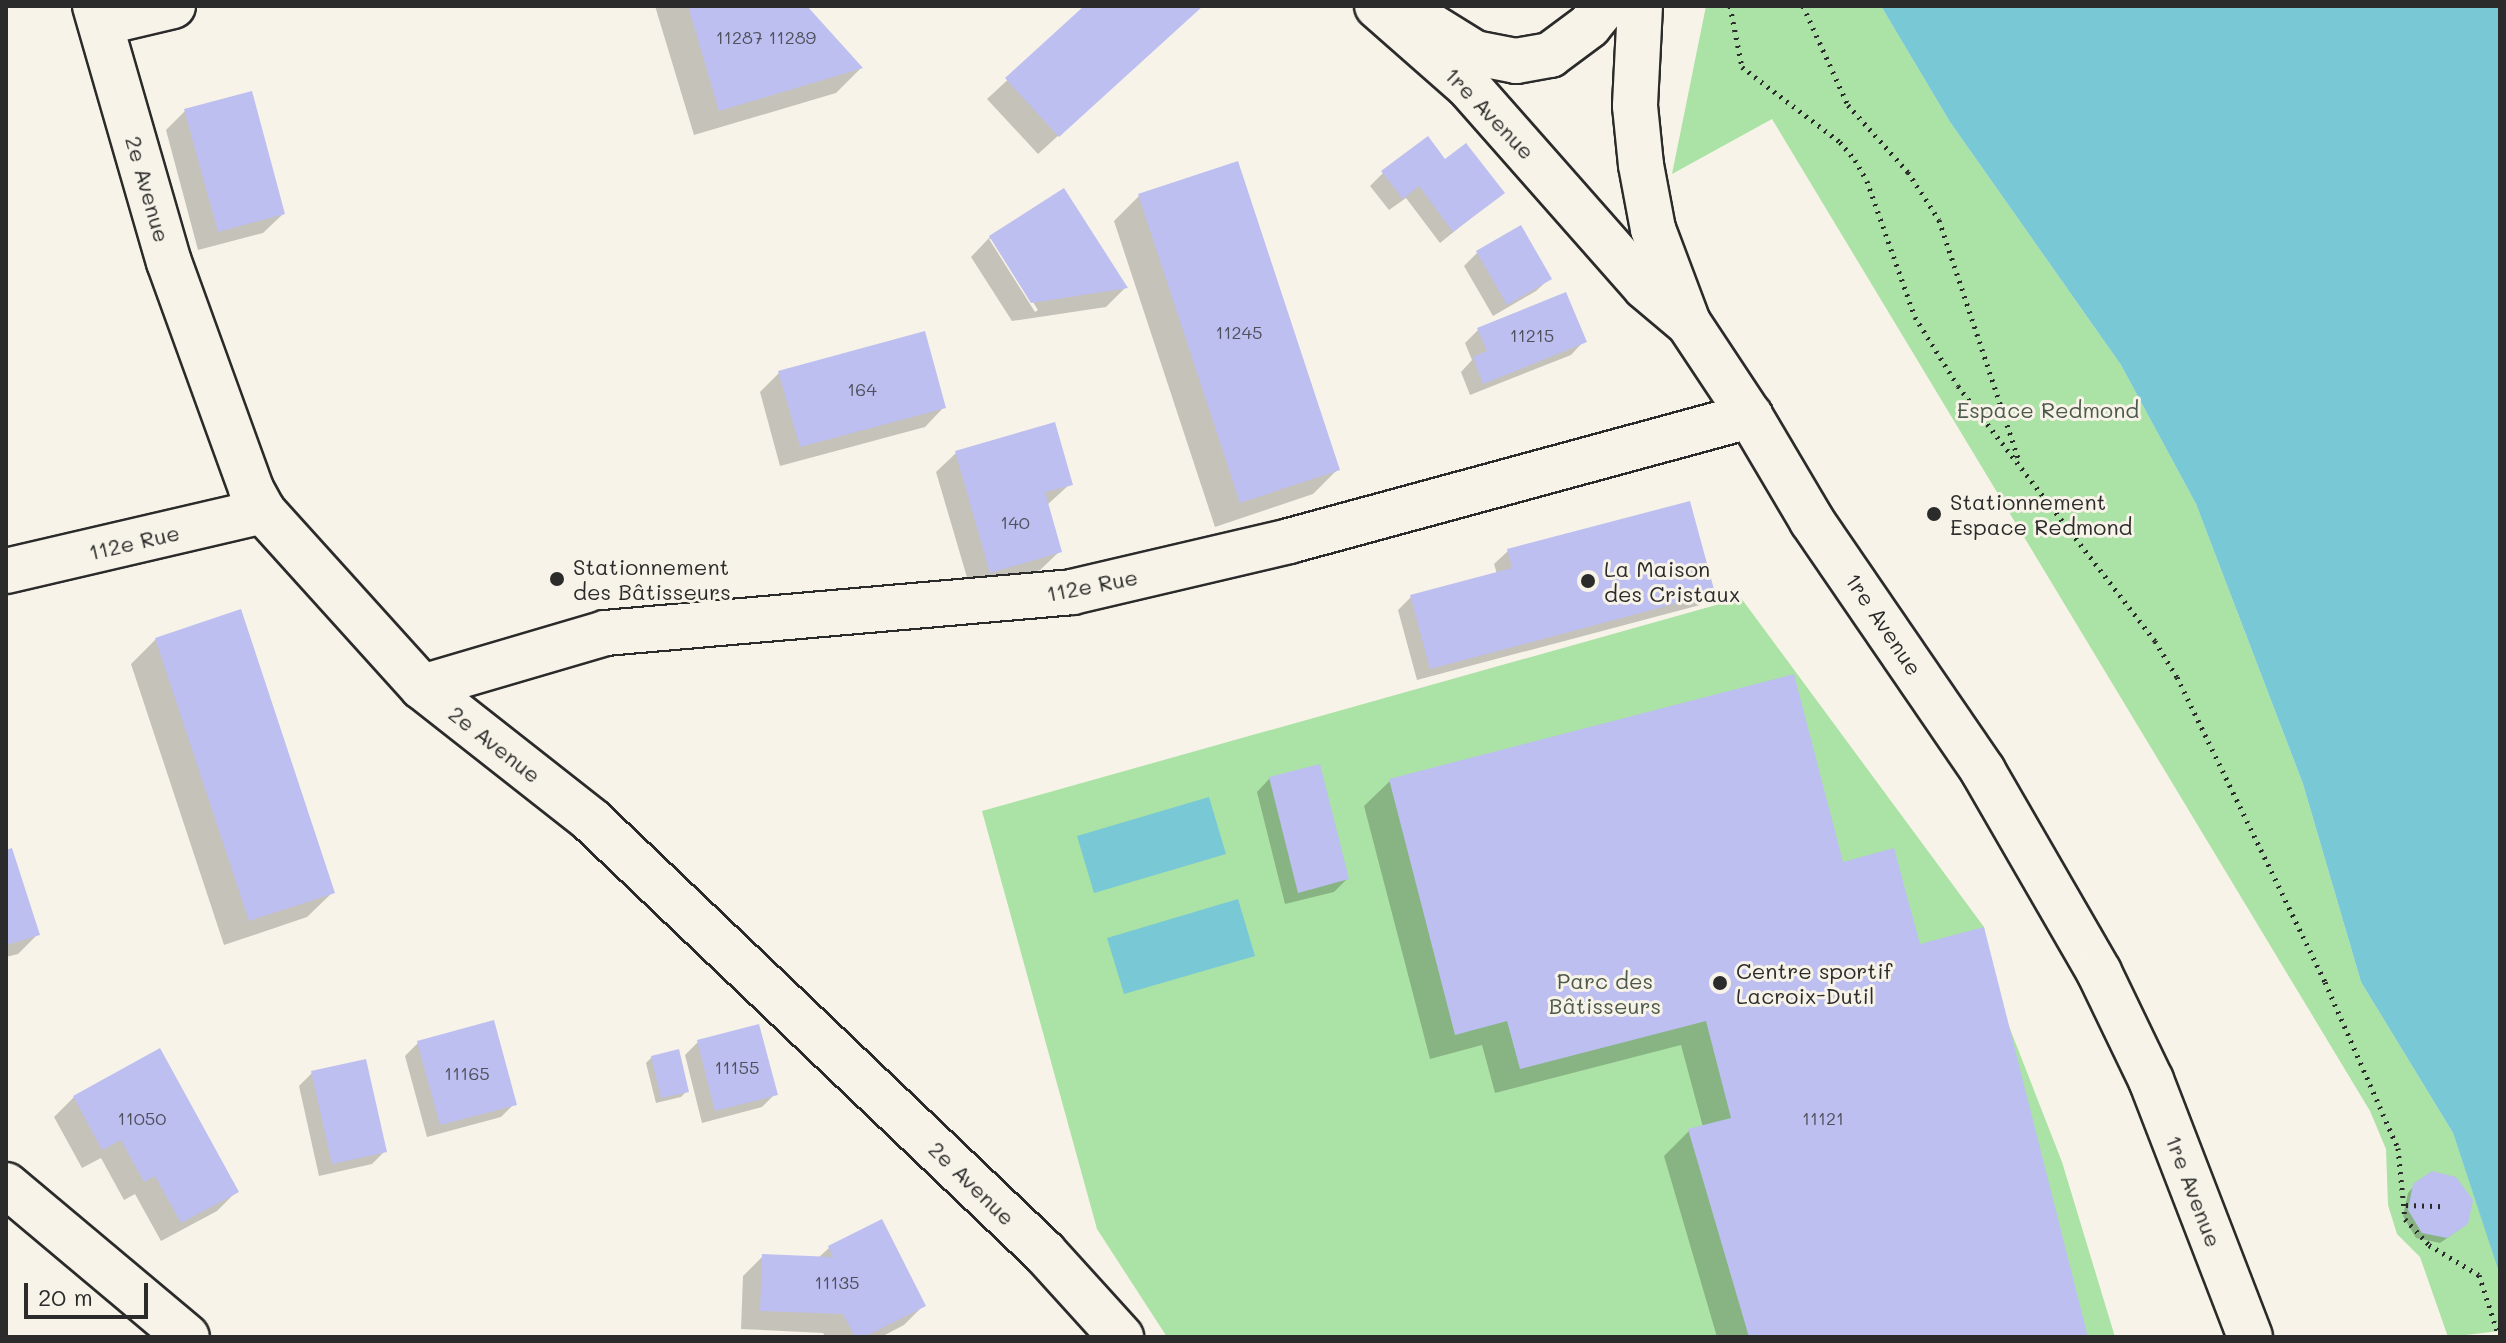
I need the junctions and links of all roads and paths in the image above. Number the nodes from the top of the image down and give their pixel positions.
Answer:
1 (173, 6) edge
2 (1377, 6) edge
3 (1398, 6) edge
4 (1605, 6) edge
5 (1640, 6) edge
6 (1730, 6) edge
7 (1803, 6) edge
8 (98, 15) edge
9 (1689, 324) junction
10 (1750, 416) junction
11 (2019, 463) junction
12 (263, 511) junction
13 (6, 571) edge
14 (422, 687) junction
15 (6, 1185) edge
16 (2406, 1205) junction
17 (2443, 1206) dead end
18 (187, 1337) edge
19 (1121, 1337) edge
20 (2250, 1337) edge
21 (2499, 1337) edge

1 - 8 street
2 - 9 street, 1re Avenue
3 - 4 street
5 - 9 street
6 - 11 path
7 - 11 path
8 - 12 street, 2e Avenue
9 - 10 street, 1re Avenue
10 - 14 street, 112e Rue
10 - 20 street, 1re Avenue
11 - 16 path
12 - 13 street, 112e Rue
12 - 14 street, 2e Avenue
14 - 19 street, 2e Avenue
15 - 18 street
16 - 17 path
16 - 21 path

